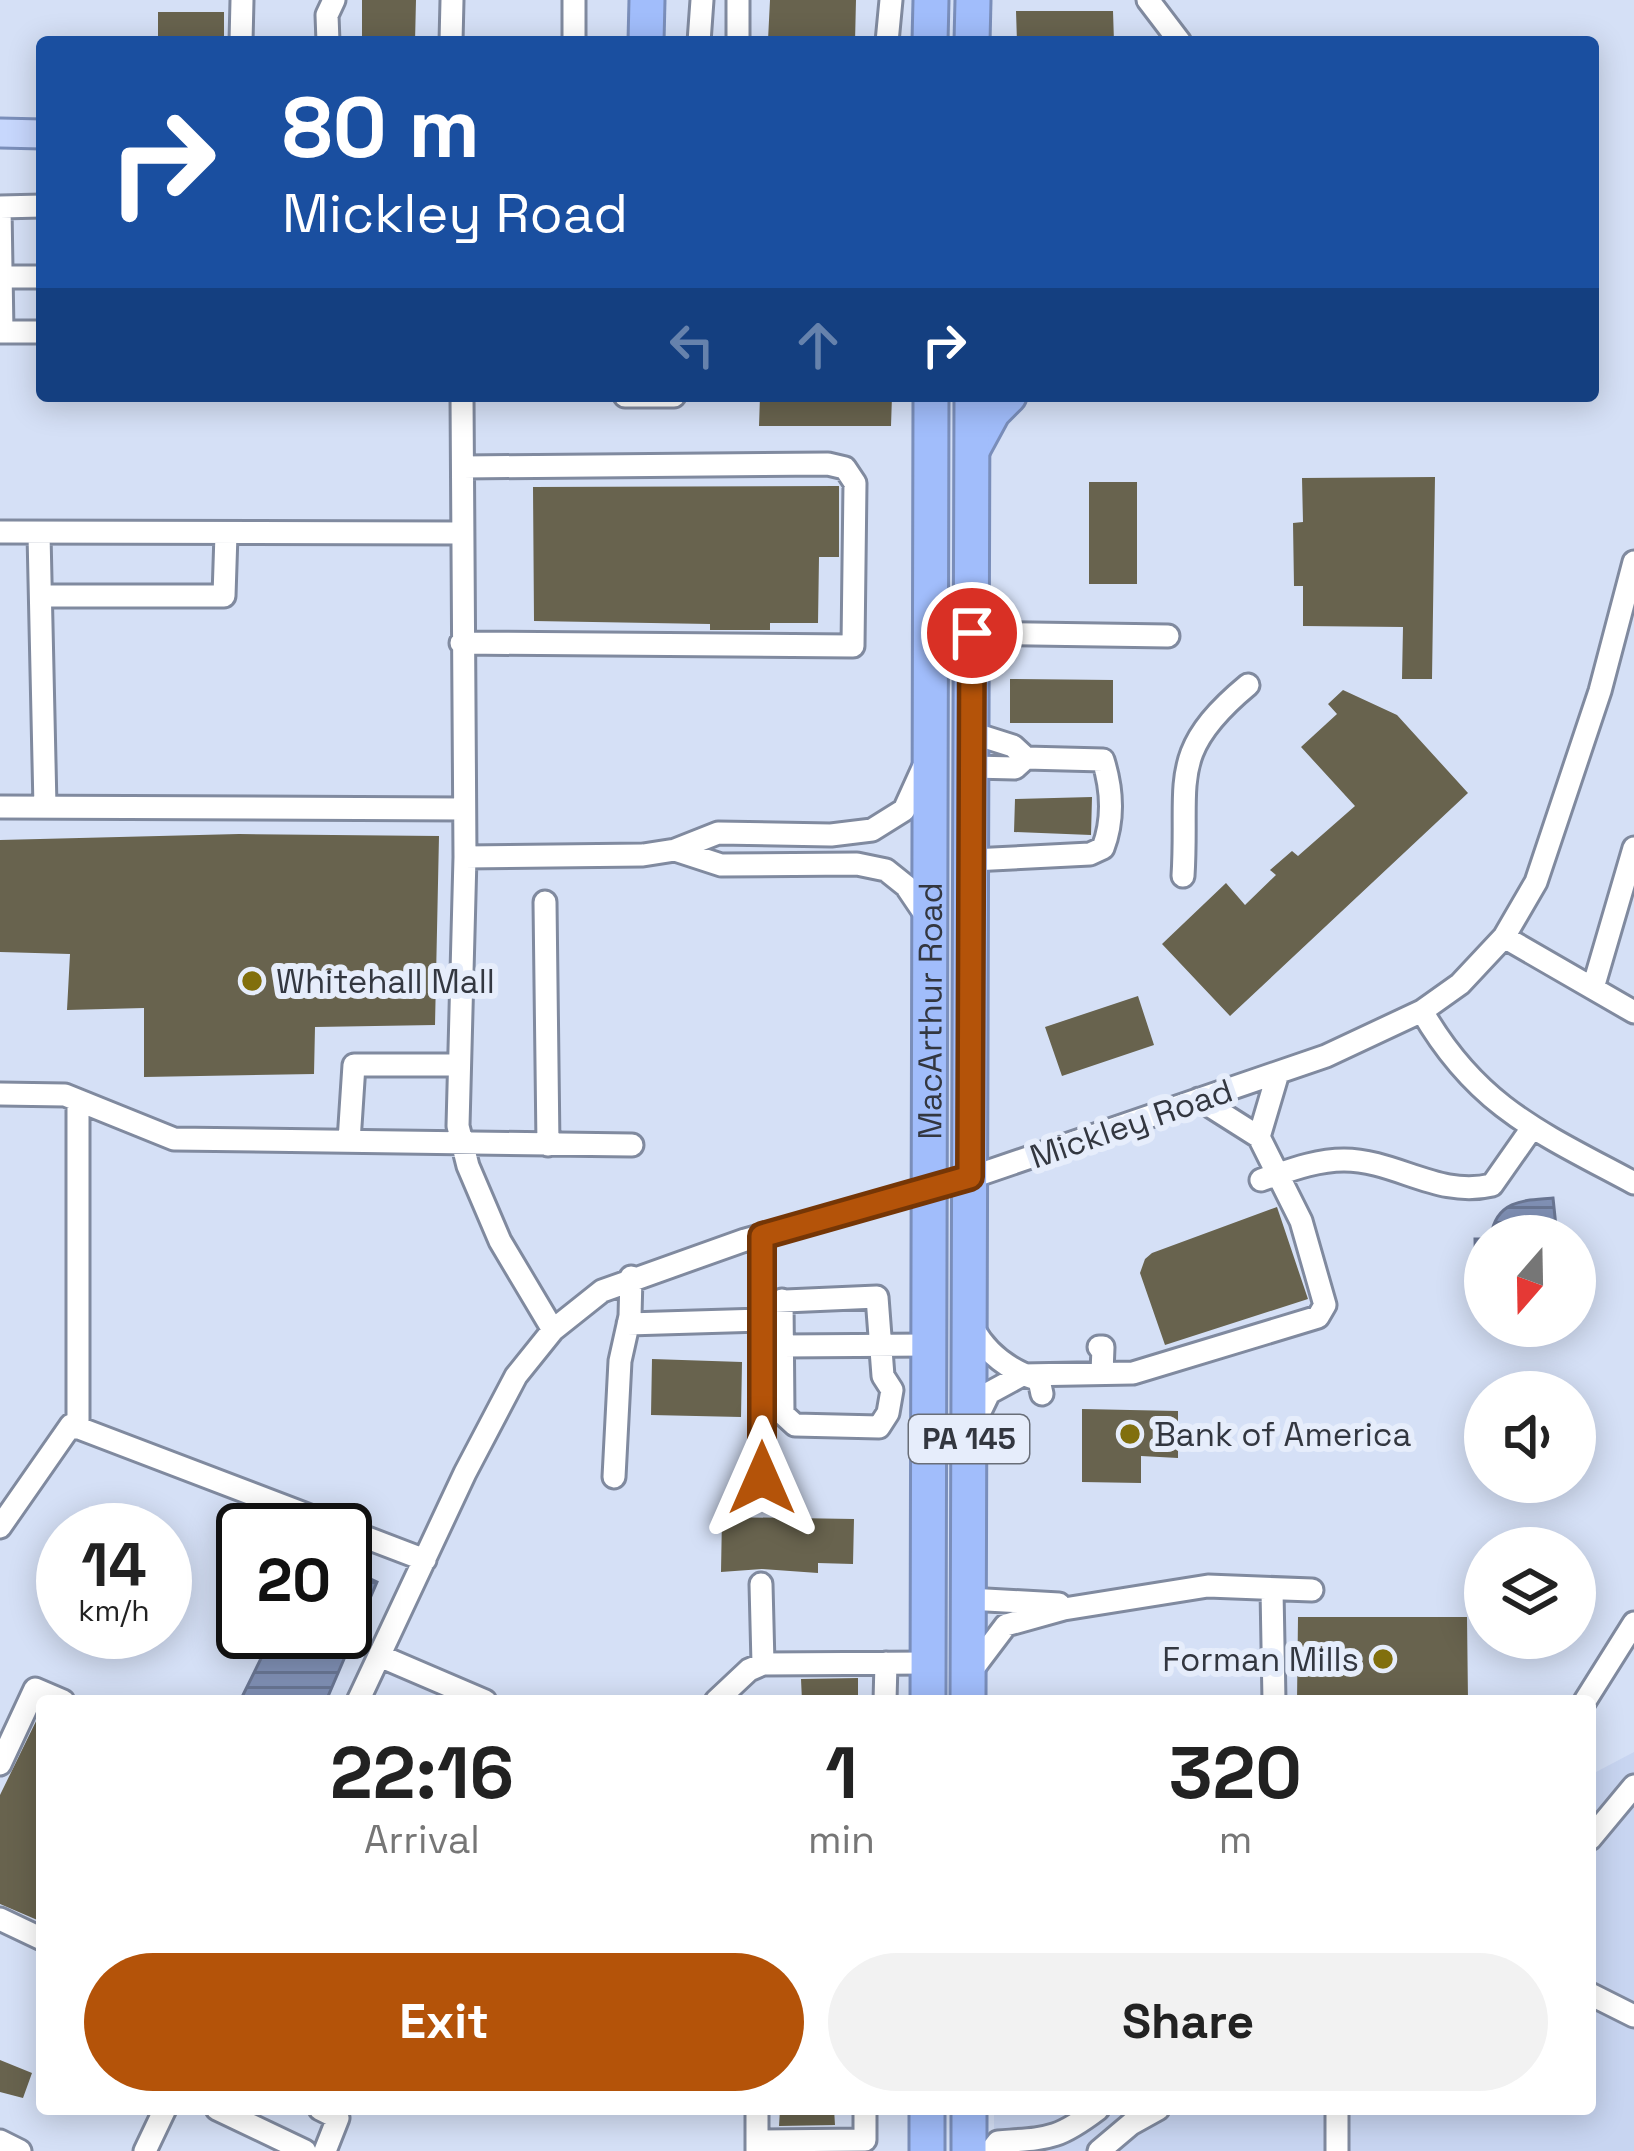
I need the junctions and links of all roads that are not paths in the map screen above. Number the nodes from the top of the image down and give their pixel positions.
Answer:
1 (242, 0) edge
2 (452, 0) edge
3 (574, 0) edge
4 (646, 0) edge
5 (701, 0) edge
6 (738, 0) edge
7 (891, 0) edge
8 (931, 0) edge
9 (973, 0) edge
10 (1148, 0) edge
11 (242, 36) edge
12 (451, 36) edge
13 (574, 36) edge
14 (646, 36) edge
15 (699, 36) edge
16 (738, 36) edge
17 (888, 36) edge
18 (930, 36) edge
19 (972, 36) edge
20 (1175, 36) edge
21 (0, 133) edge
22 (36, 134) edge
23 (36, 206) edge
24 (0, 277) edge
25 (36, 277) edge
26 (1, 332) edge
27 (36, 332) edge
28 (462, 402) edge
29 (931, 402) edge
30 (972, 402) edge
31 (1003, 402) edge
32 (972, 454) junction
33 (463, 467) junction
34 (0, 532) edge
35 (462, 533) junction
36 (39, 534) junction
37 (226, 534) junction
38 (1634, 562) edge
39 (42, 596) junction
40 (972, 633) junction
41 (1168, 636) dead end
42 (461, 643) junction
43 (1248, 685) dead end
44 (932, 749) junction
45 (972, 750) junction
46 (1026, 758) junction
47 (0, 807) edge
48 (45, 807) junction
49 (464, 809) junction
50 (1634, 848) edge
51 (675, 850) junction
52 (465, 857) junction
53 (972, 860) junction
54 (1183, 876) dead end
55 (545, 902) dead end
56 (931, 923) junction
57 (1504, 938) junction
58 (1593, 988) junction
59 (1422, 1011) junction
60 (1634, 1012) edge
61 (457, 1065) junction
62 (1278, 1073) junction
63 (0, 1094) edge
64 (1199, 1099) junction
65 (78, 1101) junction
66 (1532, 1128) junction
67 (1259, 1137) junction
68 (349, 1141) junction
69 (465, 1144) junction
70 (548, 1145) junction
71 (632, 1145) dead end
72 (970, 1177) junction
73 (1268, 1178) junction
74 (1634, 1183) edge
75 (929, 1189) junction
76 (762, 1236) junction
77 (631, 1277) junction
78 (769, 1307) junction
79 (970, 1322) junction
80 (628, 1324) junction
81 (553, 1330) junction
82 (879, 1345) junction
83 (782, 1346) junction
84 (929, 1346) junction
85 (1041, 1347) dead end
86 (1099, 1347) dead end
87 (1102, 1373) junction
88 (1035, 1380) junction
89 (78, 1427) junction
90 (969, 1436) junction
91 (614, 1477) dead end
92 (762, 1478) dead end
93 (0, 1527) edge
94 (424, 1560) junction
95 (761, 1584) dead end
96 (1272, 1590) junction
97 (1312, 1591) dead end
98 (968, 1599) junction
99 (1083, 1606) junction
100 (1634, 1623) edge
101 (380, 1656) junction
102 (886, 1663) junction
103 (928, 1663) junction
104 (763, 1664) junction
105 (968, 1688) edge
106 (50, 1695) edge
107 (361, 1695) edge
108 (471, 1695) edge
109 (722, 1695) edge
110 (885, 1695) edge
111 (928, 1695) edge
112 (1274, 1695) edge
113 (1589, 1695) edge
114 (0, 1764) edge
115 (1634, 1786) edge
116 (1596, 1831) edge
117 (0, 1919) edge
118 (36, 1936) edge
119 (1596, 1997) edge
120 (1634, 2015) edge
121 (162, 2115) edge
122 (233, 2115) edge
123 (334, 2115) edge
124 (757, 2115) edge
125 (865, 2115) edge
126 (927, 2115) edge
127 (969, 2115) edge
128 (1091, 2115) edge
129 (1147, 2115) edge
130 (1337, 2115) edge
131 (0, 2141) edge
132 (757, 2146) edge
133 (20, 2151) edge
134 (145, 2151) edge
135 (305, 2151) edge
136 (326, 2151) edge
137 (927, 2151) edge
138 (969, 2151) edge
139 (992, 2151) edge
140 (1099, 2151) edge
141 (1337, 2151) edge

1 - 11 street
2 - 12 street
3 - 13 street
4 - 14 highway
5 - 15 street
6 - 16 street
7 - 17 street
8 - 18 highway
9 - 19 highway
10 - 20 street
21 - 22 main road
23 - 24 street
24 - 25 street
24 - 26 street
26 - 27 street
28 - 33 street
29 - 44 highway, MacArthur Road / PA 145
30 - 32 highway, MacArthur Road / PA 145
31 - 32 highway
32 - 40 highway, MacArthur Road / PA 145
33 - 35 street
33 - 42 street
34 - 36 street
35 - 37 street
35 - 42 street
36 - 37 street
36 - 39 street
37 - 39 street
38 - 57 street, Mickley Road
39 - 48 street
40 - 41 street
40 - 45 highway, MacArthur Road / PA 145
42 - 49 street
43 - 54 street
44 - 51 street
44 - 56 highway, MacArthur Road / PA 145
45 - 46 street
45 - 46 street
45 - 53 highway, MacArthur Road / PA 145
46 - 53 street
47 - 48 street
48 - 49 street
49 - 52 street
50 - 58 street
51 - 52 street
51 - 56 street
52 - 61 street
53 - 72 highway, MacArthur Road / PA 145
55 - 70 street
56 - 75 highway, MacArthur Road / PA 145
57 - 58 street
57 - 59 street, Mickley Road
58 - 60 street
59 - 62 street, Mickley Road
59 - 66 street
61 - 68 street
61 - 69 street
62 - 64 street, Mickley Road
62 - 67 street
63 - 65 street
64 - 67 street
64 - 72 street, Mickley Road
65 - 68 street
65 - 89 street
66 - 73 street
66 - 74 street
67 - 73 street
68 - 69 street
69 - 70 street
69 - 81 street
70 - 71 street
72 - 75 street, Mickley Road
72 - 79 highway, MacArthur Road / PA 145
73 - 87 street
75 - 76 street, Mickley Road
75 - 84 highway, MacArthur Road / PA 145
76 - 77 street, Mickley Road
76 - 78 street
77 - 80 street
77 - 81 street, Mickley Road
78 - 80 street
78 - 82 street
78 - 83 street
78 - 92 street
79 - 88 street
79 - 90 highway, MacArthur Road / PA 145
80 - 91 street
81 - 94 street, Mickley Road
82 - 83 street
82 - 83 street
82 - 84 street
84 - 103 highway, MacArthur Road / PA 145
85 - 88 street
86 - 87 street
87 - 88 street
88 - 90 street
89 - 93 street
89 - 94 street
90 - 98 highway, MacArthur Road / PA 145
94 - 101 street, Mickley Road
95 - 104 street
96 - 97 street
96 - 99 street
96 - 112 street
98 - 99 street
98 - 105 highway, MacArthur Road / PA 145
99 - 105 street
100 - 113 street
101 - 107 street, Mickley Road
101 - 108 street
102 - 103 street
102 - 104 street
102 - 110 street
103 - 111 highway, MacArthur Road / PA 145
104 - 109 street
106 - 114 street
115 - 116 street
117 - 118 street
119 - 120 street
121 - 134 street
122 - 135 street
123 - 136 street
124 - 132 street
125 - 132 street
126 - 137 highway
127 - 138 highway
128 - 139 street
129 - 140 street
130 - 141 street
131 - 133 street

